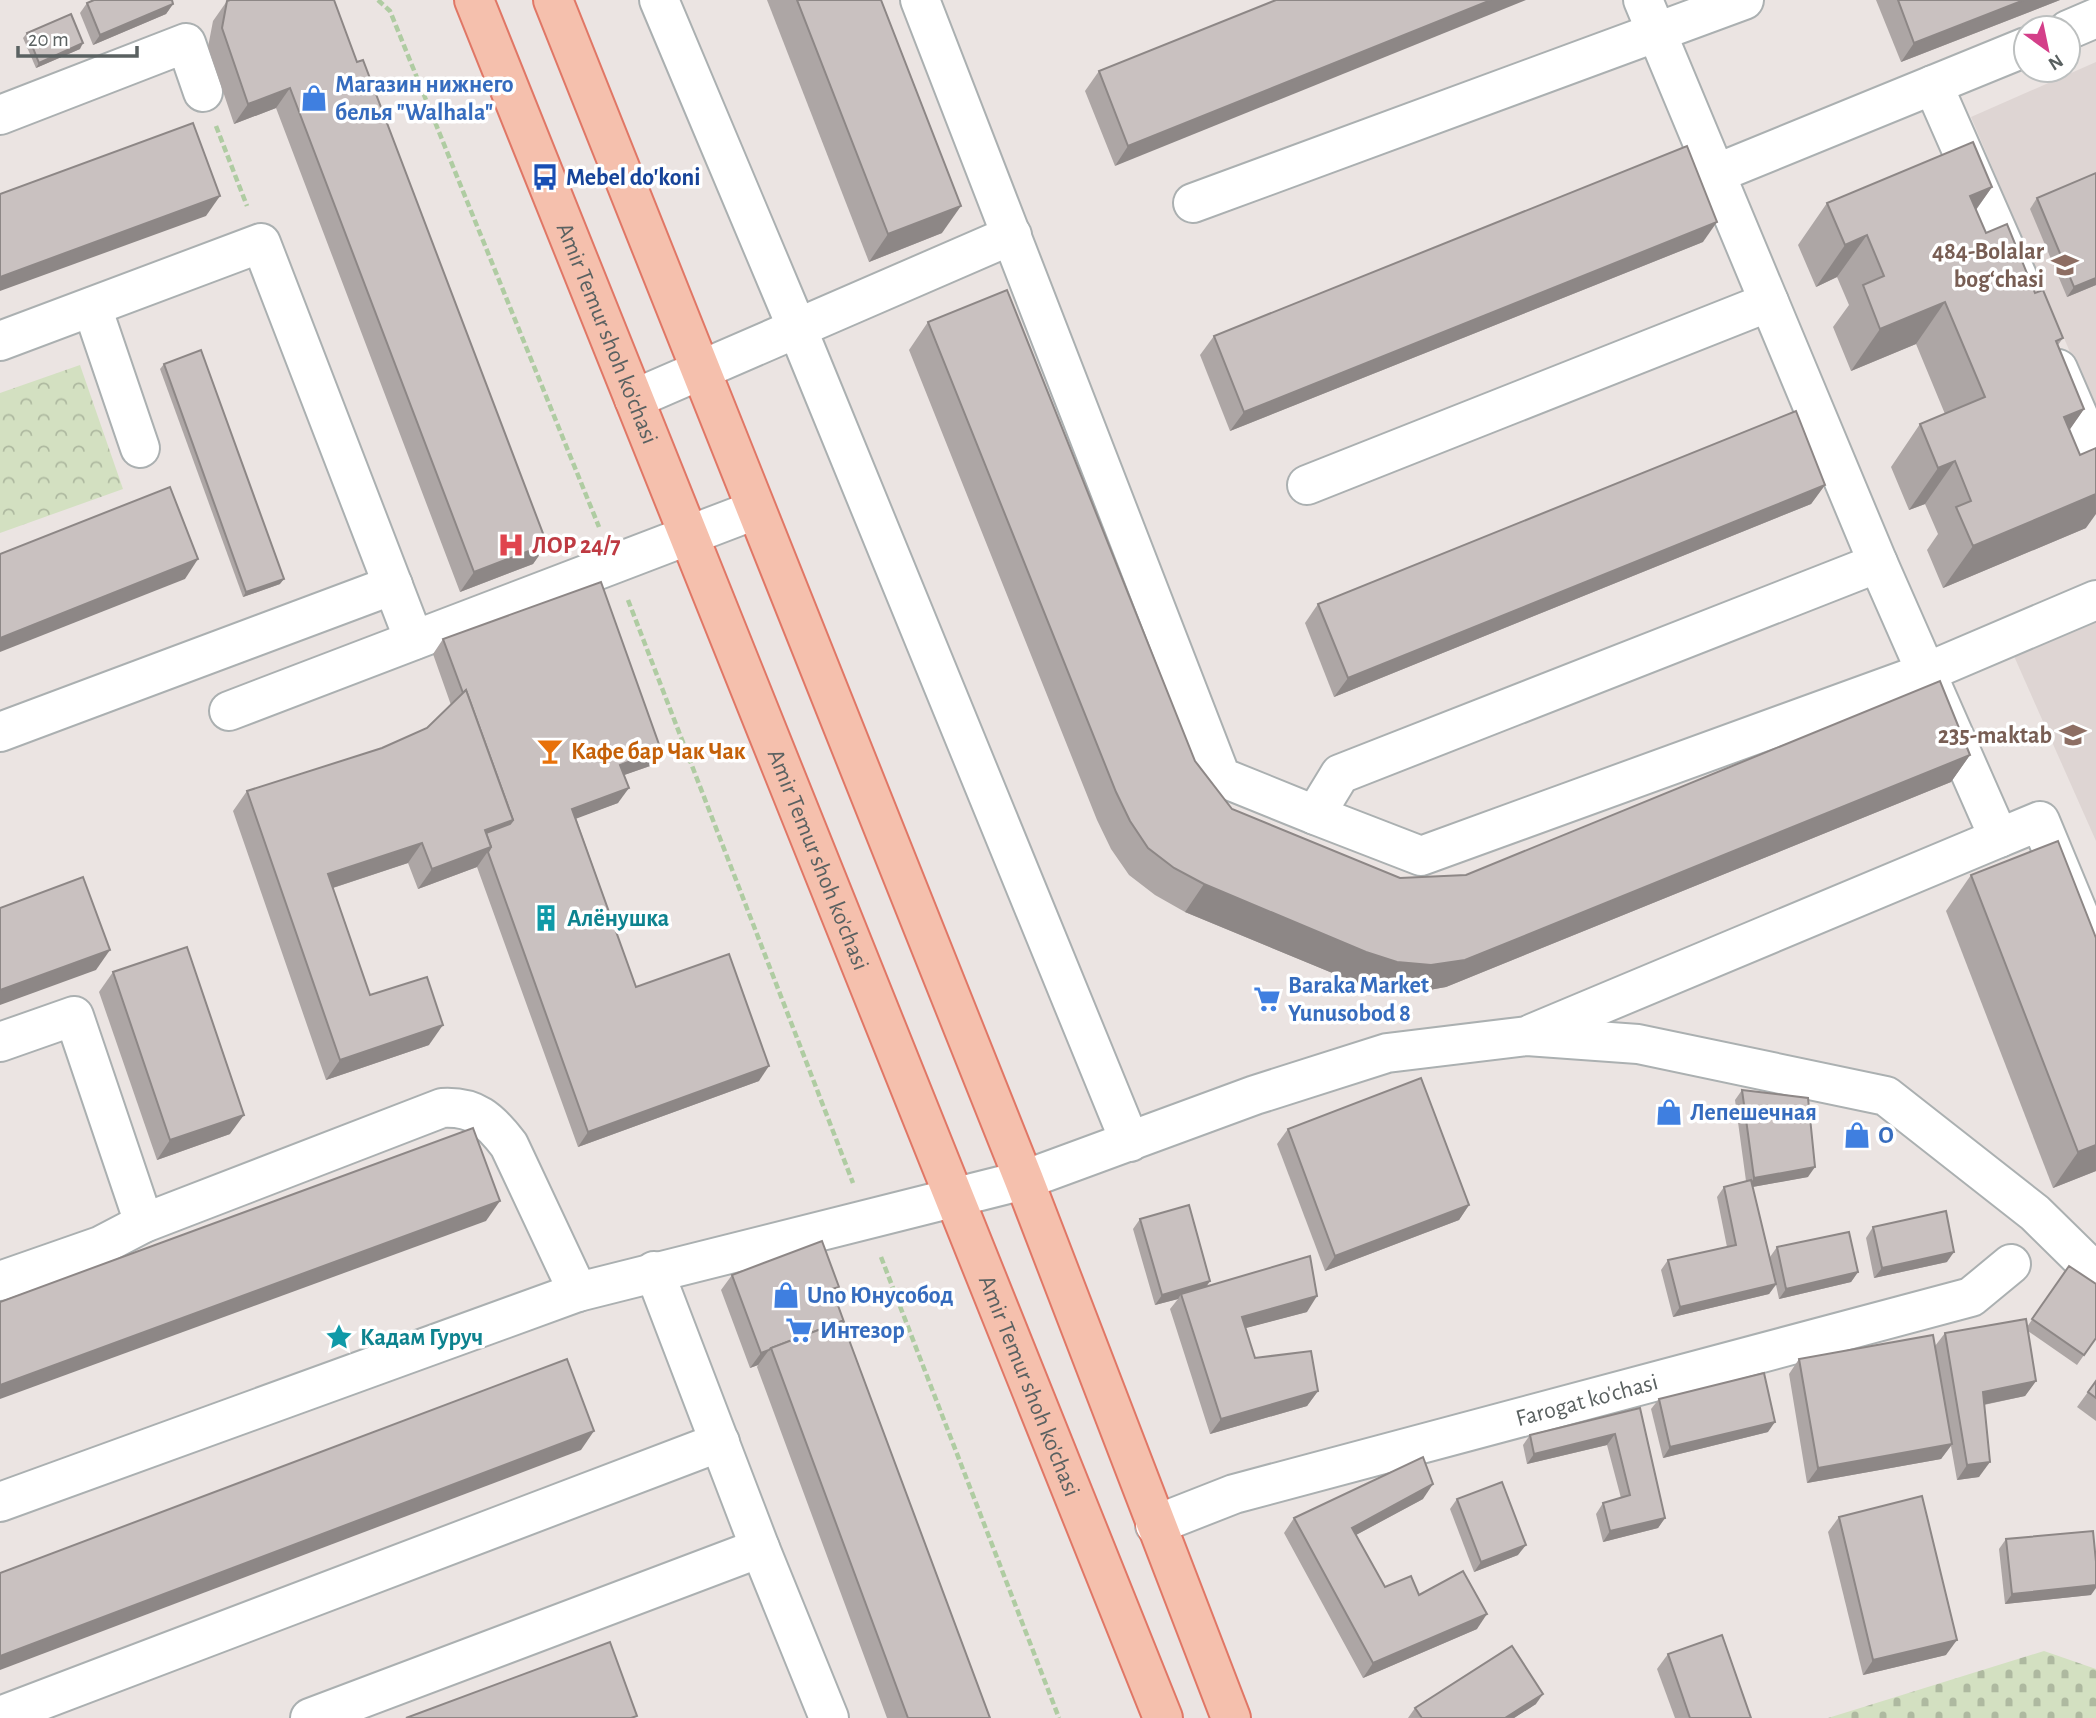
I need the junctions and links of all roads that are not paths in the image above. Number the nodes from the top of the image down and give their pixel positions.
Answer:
1 (474, 0) edge
2 (553, 0) edge
3 (659, 0) edge
4 (920, 0) edge
5 (1744, 0) edge
6 (1650, 16) edge
7 (2012, 53) edge
8 (1933, 85) junction
9 (203, 92) road end
10 (0, 115) edge
11 (1715, 174) junction
12 (1193, 203) dead end
13 (1012, 235) junction
14 (1769, 302) junction
15 (2029, 303) edge
16 (92, 307) junction
17 (797, 328) junction
18 (0, 341) edge
19 (2045, 341) edge
20 (699, 370) junction
21 (634, 399) junction
22 (140, 448) dead end
23 (2096, 457) edge
24 (1307, 485) dead end
25 (755, 510) junction
26 (689, 536) junction
27 (1878, 563) junction
28 (393, 585) junction
29 (2096, 600) edge
30 (414, 640) junction
31 (1927, 672) junction
32 (229, 711) dead end
33 (0, 732) edge
34 (1315, 815) junction
35 (1999, 838) junction
36 (2096, 956) edge
37 (1527, 1035) junction
38 (0, 1042) edge
39 (1130, 1142) junction
40 (1024, 1180) junction
41 (953, 1197) junction
42 (144, 1223) junction
43 (2011, 1264) dead end
44 (654, 1271) junction
45 (2096, 1273) edge
46 (0, 1281) edge
47 (578, 1293) junction
48 (720, 1442) junction
49 (0, 1502) edge
50 (1155, 1525) junction
51 (760, 1548) junction
52 (0, 1716) edge
53 (310, 1718) edge
54 (829, 1718) edge
55 (1163, 1718) edge
56 (1231, 1718) edge

1 - 21 main road, Amir Temur shoh ko'chasi
2 - 20 main road
3 - 17 street
4 - 13 street
5 - 6 street
6 - 11 street
6 - 12 street
7 - 8 street
8 - 11 street
8 - 15 street
9 - 10 street
11 - 14 street
13 - 17 street
13 - 34 street
14 - 24 street
14 - 27 street
16 - 18 street
16 - 22 street
16 - 28 street
17 - 20 street
17 - 39 street
19 - 23 street
20 - 21 street
20 - 25 main road
21 - 26 main road, Amir Temur shoh ko'chasi
25 - 26 street
25 - 40 main road
26 - 30 street
26 - 41 main road, Amir Temur shoh ko'chasi
27 - 31 street
27 - 34 street
28 - 30 street
28 - 33 street
29 - 31 street
30 - 32 street
31 - 34 street
31 - 35 street
35 - 36 street
35 - 37 street
37 - 39 street
37 - 45 street
38 - 42 street
39 - 40 street
40 - 41 street
40 - 50 main road
41 - 44 street
41 - 55 main road, Amir Temur shoh ko'chasi
42 - 46 street
42 - 47 street
43 - 50 street, Farogat ko'chasi
44 - 47 street
44 - 48 street
47 - 49 street
48 - 51 street
48 - 52 street
50 - 56 main road
51 - 53 street
51 - 54 street

